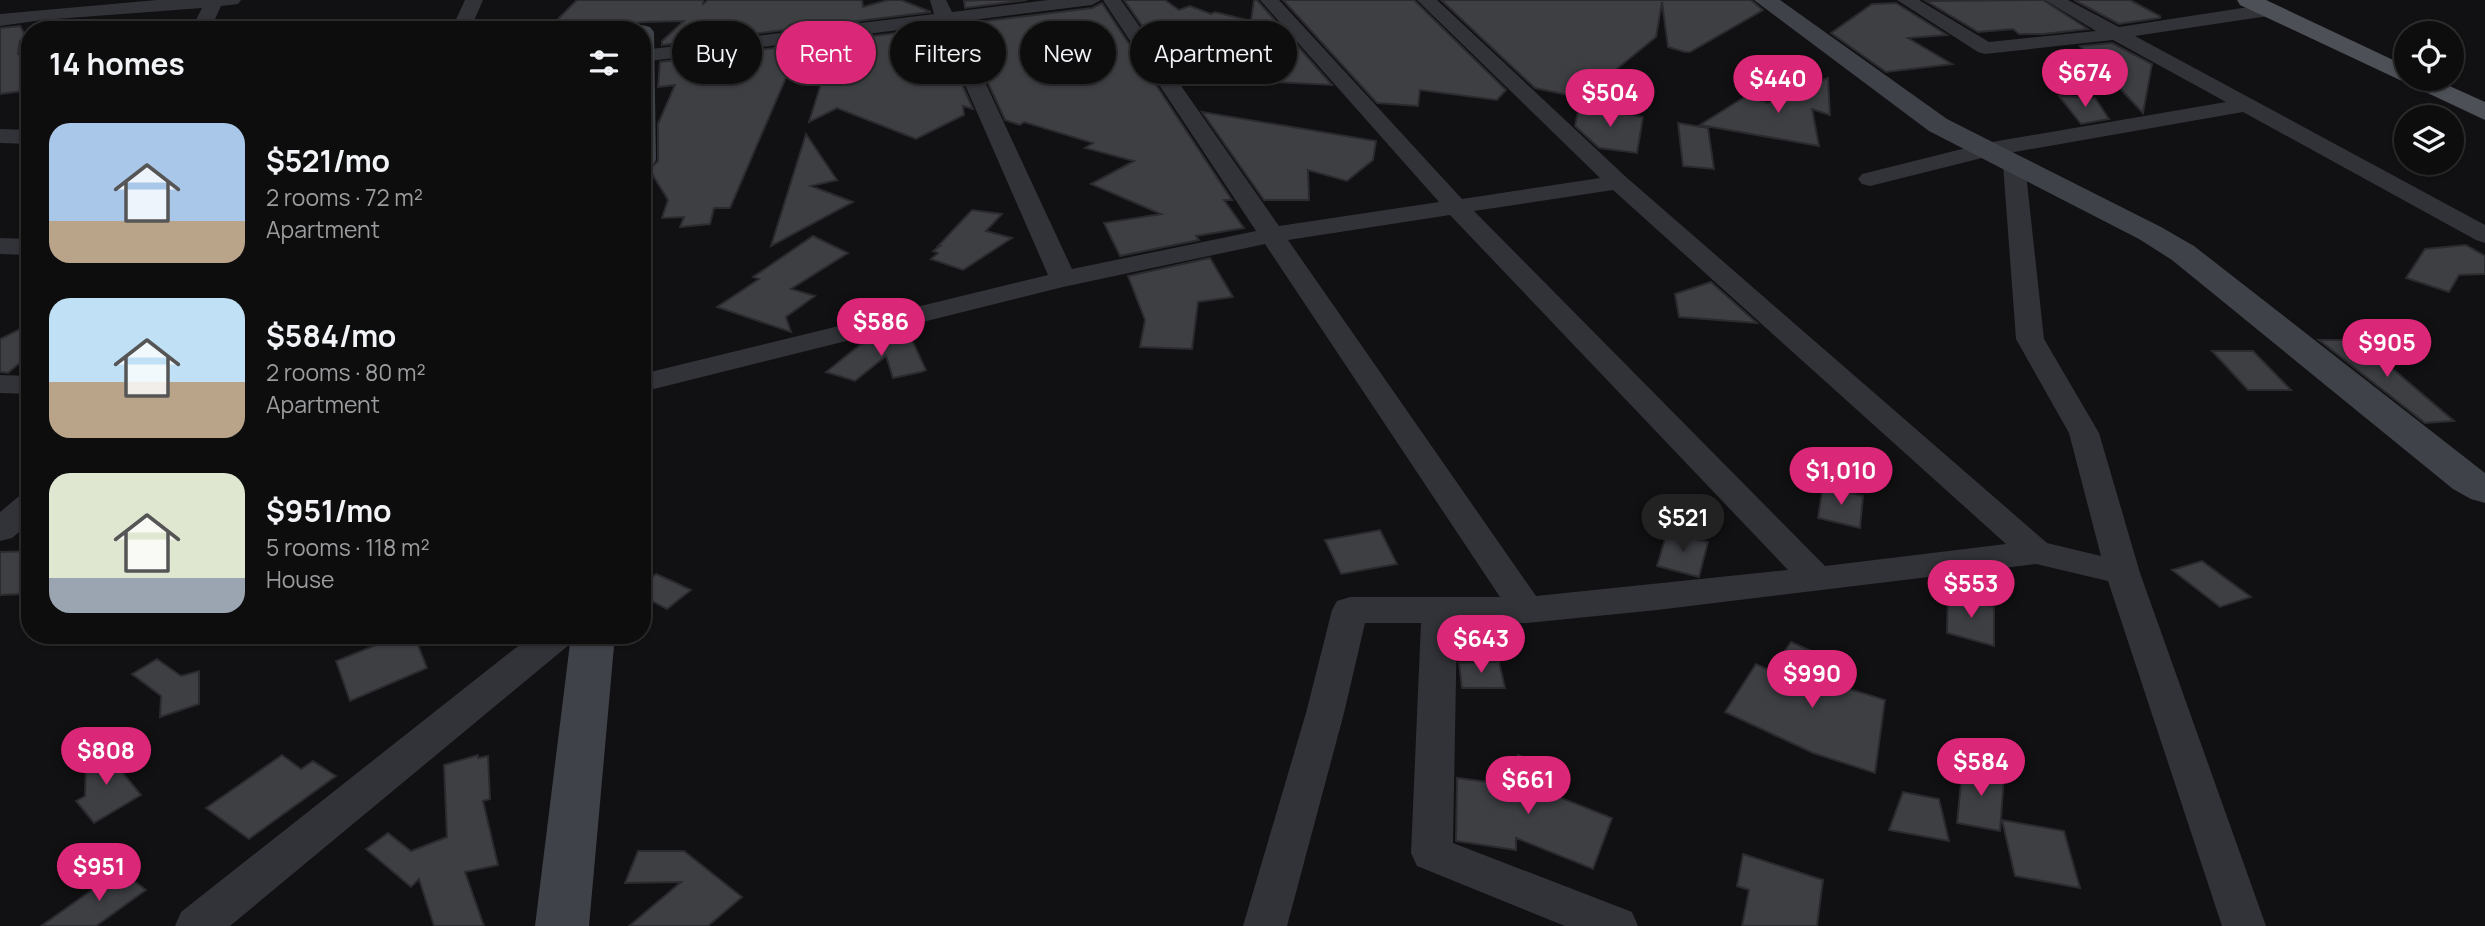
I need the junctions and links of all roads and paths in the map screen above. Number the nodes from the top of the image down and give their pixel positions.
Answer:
1 (474, 0) edge
2 (1092, 0) edge
3 (1112, 0) edge
4 (1269, 0) edge
5 (1426, 0) edge
6 (1765, 0) edge
7 (1906, 0) edge
8 (2054, 0) edge
9 (221, 1) edge
10 (2258, 5) edge
11 (941, 9) edge
12 (40, 15) edge
13 (0, 20) edge
14 (207, 21) edge
15 (464, 21) edge
16 (651, 31) edge
17 (2113, 32) junction
18 (2394, 69) edge
19 (2440, 91) edge
20 (2246, 105) junction
21 (2485, 112) edge
22 (0, 136) edge
23 (21, 137) edge
24 (2000, 157) junction
25 (1870, 178) dead end
26 (1618, 182) junction
27 (1455, 206) junction
28 (1272, 235) junction
29 (2485, 235) edge
30 (0, 246) edge
31 (21, 247) edge
32 (1063, 279) junction
33 (651, 381) edge
34 (0, 384) edge
35 (21, 385) edge
36 (2479, 492) edge
37 (21, 512) edge
38 (0, 530) edge
39 (2036, 552) junction
40 (2123, 573) junction
41 (1818, 579) junction
42 (1439, 610) junction
43 (1527, 610) junction
44 (546, 644) edge
45 (592, 644) edge
46 (197, 926) edge
47 (562, 926) edge
48 (1265, 926) edge
49 (1616, 926) edge
50 (2244, 926) edge

1 - 15 street
2 - 11 street
3 - 28 street
4 - 27 street
5 - 26 street
6 - 24 street
7 - 17 street
8 - 17 street
9 - 12 street
9 - 14 street
10 - 17 street
10 - 18 main road
11 - 16 street
11 - 32 street
12 - 13 street
17 - 20 street
19 - 21 main road
20 - 24 street
20 - 29 street
22 - 23 street
24 - 25 street
24 - 36 street
24 - 40 street
26 - 27 street
26 - 39 street
27 - 28 street
27 - 41 street
28 - 32 street
28 - 43 street
30 - 31 street
32 - 33 street
34 - 35 street
37 - 38 street
39 - 40 street
39 - 41 street
40 - 50 street
41 - 43 street
42 - 43 street
42 - 48 street
42 - 49 street
44 - 46 street
45 - 47 street

